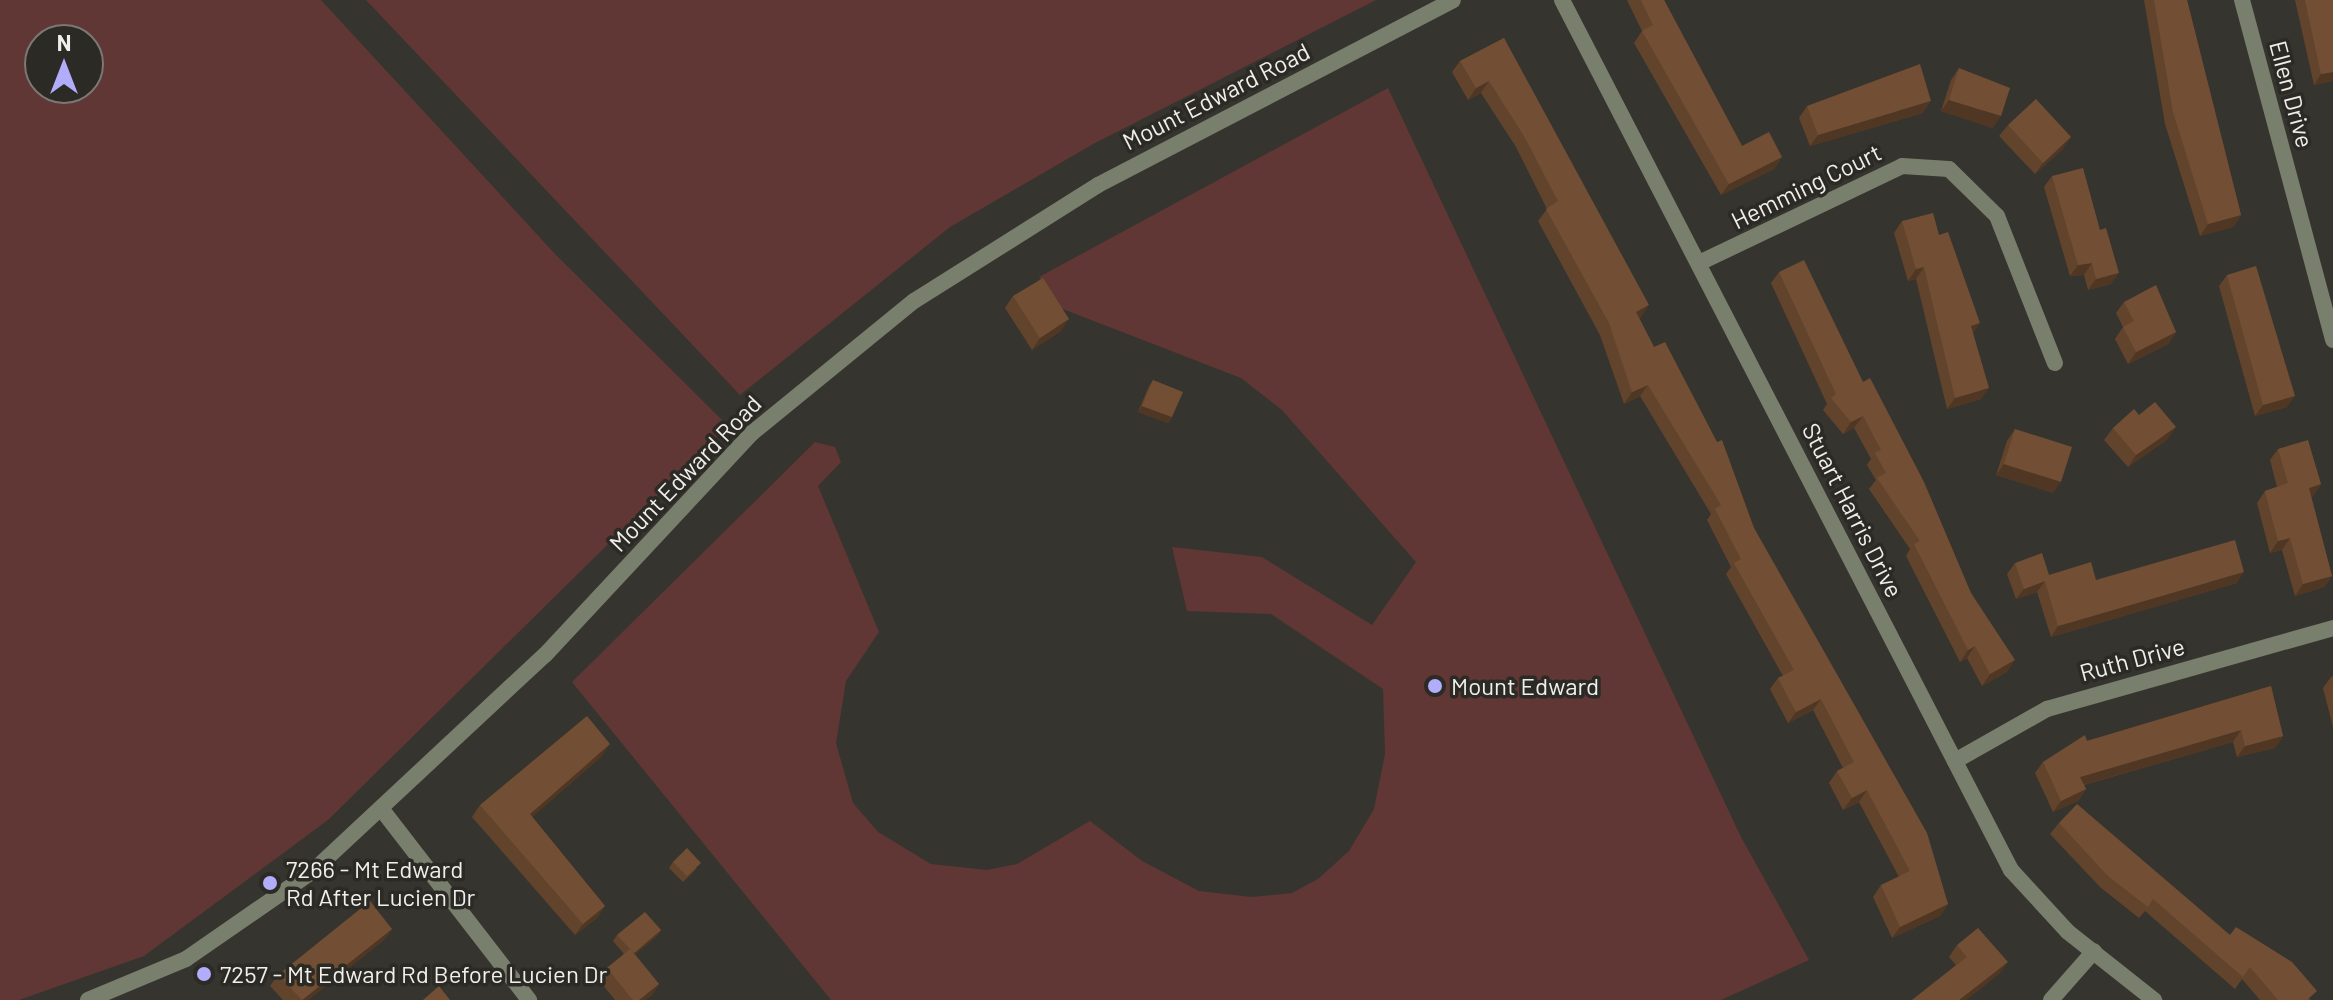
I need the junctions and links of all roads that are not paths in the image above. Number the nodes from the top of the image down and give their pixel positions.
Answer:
1 (1453, 0) edge
2 (1562, 0) edge
3 (2242, 0) edge
4 (1699, 263) junction
5 (2333, 340) edge
6 (2055, 363) dead end
7 (2333, 628) edge
8 (1955, 761) junction
9 (383, 811) junction
10 (2094, 951) junction
11 (88, 1000) edge
12 (529, 1000) edge
13 (2051, 1000) edge
14 (2154, 1000) edge

1 - 9 street, Mount Edward Road
2 - 4 street, Stuart Harris Drive
3 - 5 street, Ellen Drive
4 - 6 street, Hemming Court
4 - 8 street, Stuart Harris Drive
7 - 8 street, Ruth Drive
8 - 10 street, Stuart Harris Drive
9 - 11 street, Mount Edward Road
9 - 12 street
10 - 13 street
10 - 14 street, Stuart Harris Drive

